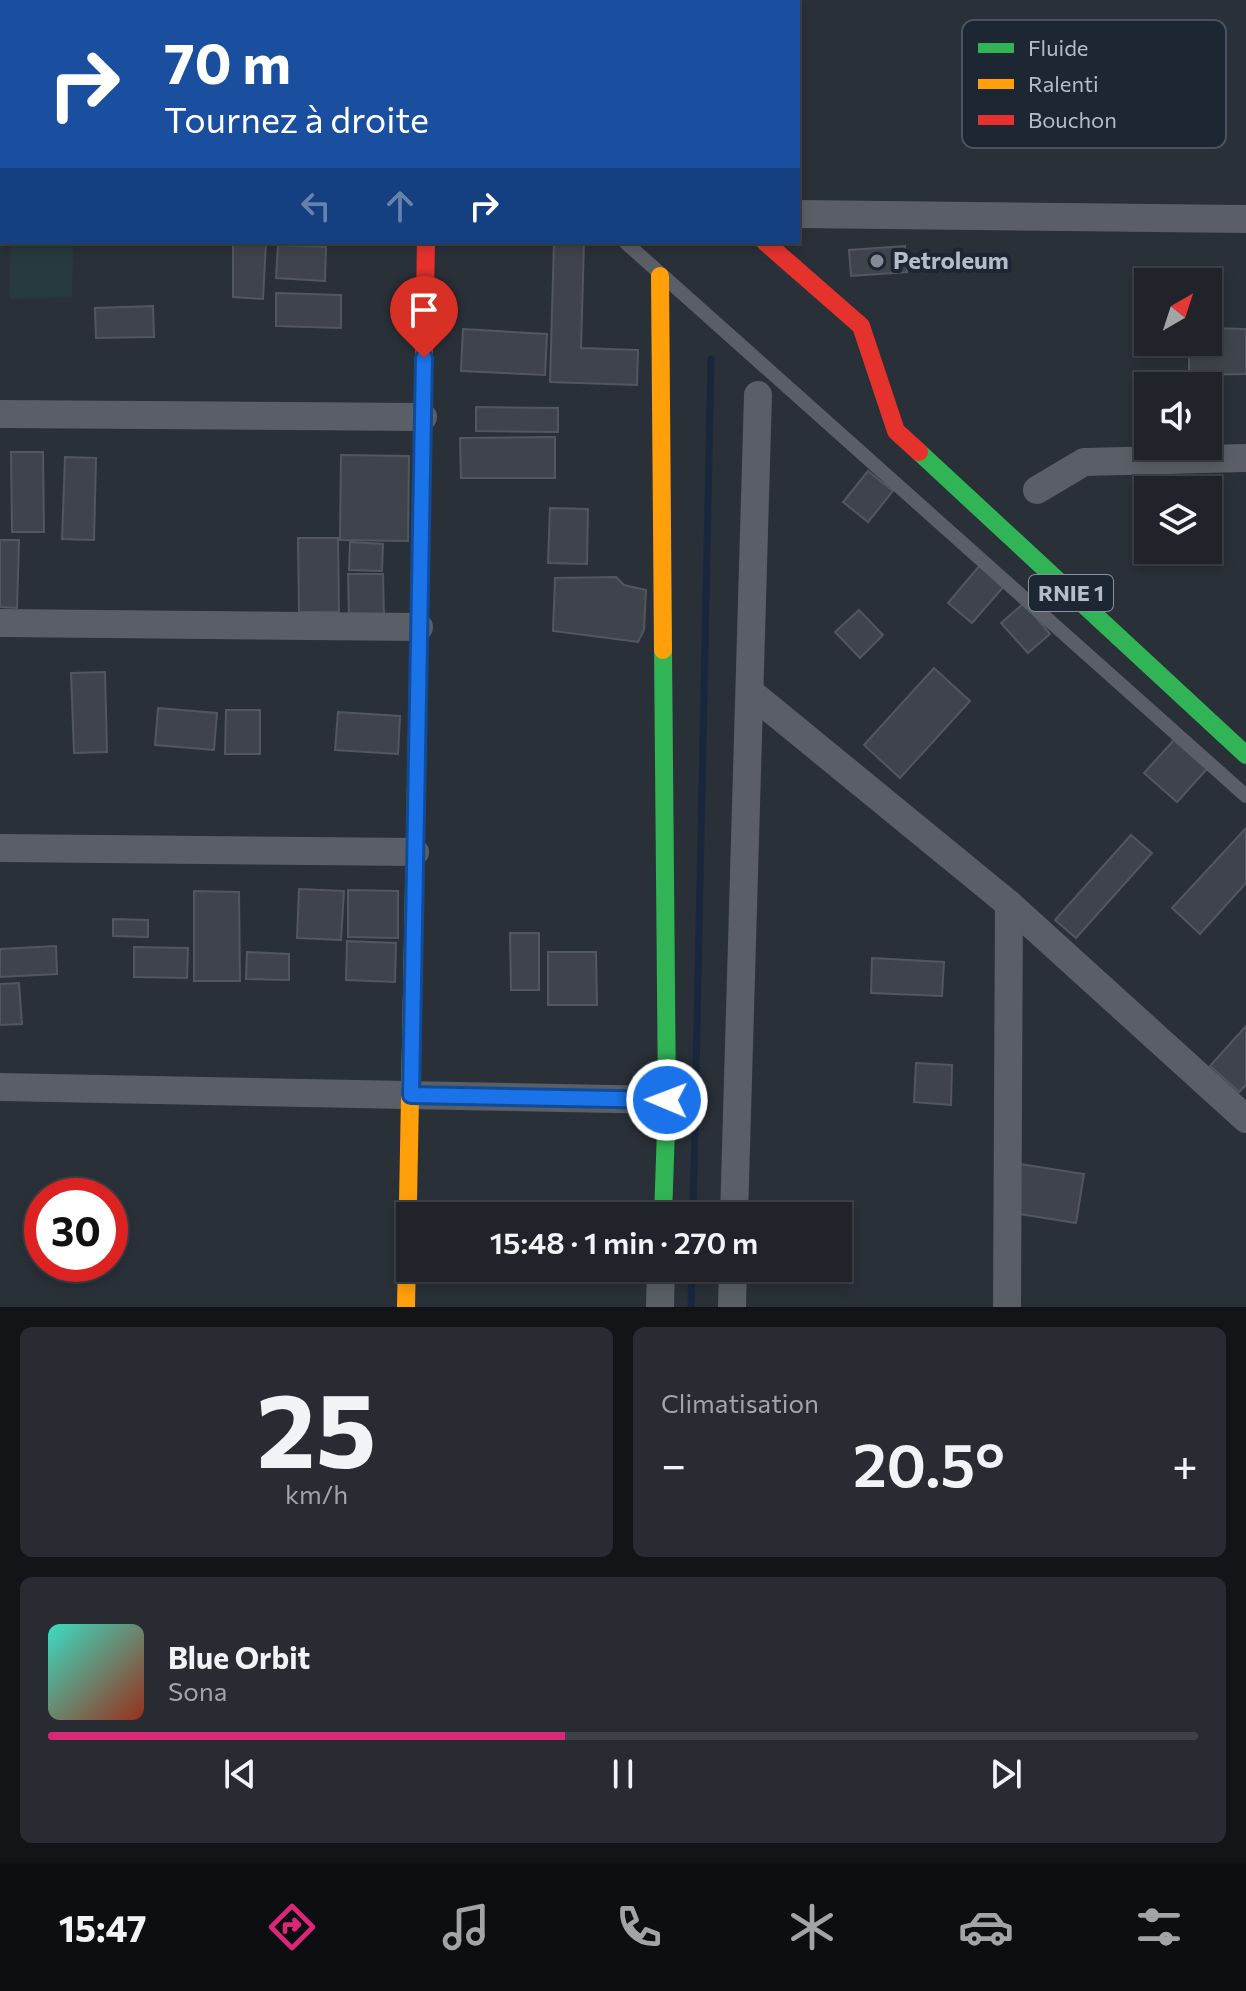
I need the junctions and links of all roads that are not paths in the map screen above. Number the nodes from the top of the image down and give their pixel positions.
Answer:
1 (800, 214) edge
2 (1246, 219) edge
3 (426, 244) edge
4 (627, 244) edge
5 (767, 244) edge
6 (660, 276) junction
7 (758, 395) dead end
8 (0, 414) edge
9 (423, 417) junction
10 (1246, 458) edge
11 (1037, 490) dead end
12 (0, 623) edge
13 (419, 627) junction
14 (750, 692) junction
15 (1246, 755) edge
16 (1246, 796) edge
17 (0, 848) edge
18 (415, 852) junction
19 (1009, 904) junction
20 (0, 1087) edge
21 (411, 1095) junction
22 (667, 1100) junction
23 (1246, 1119) edge
24 (663, 1202) edge
25 (734, 1202) edge
26 (661, 1282) edge
27 (733, 1282) edge
28 (406, 1307) edge
29 (660, 1307) edge
30 (732, 1307) edge
31 (1007, 1307) edge

1 - 2 street
3 - 9 main road
4 - 6 lane
5 - 15 main road, RNIE 1
6 - 16 lane
6 - 22 main road
7 - 14 street
8 - 9 street
9 - 13 main road
10 - 11 street
12 - 13 street
13 - 18 main road
14 - 19 street
14 - 25 street
17 - 18 street
18 - 21 main road
19 - 23 street
19 - 31 street
20 - 21 street
21 - 22 street
21 - 28 main road
22 - 24 main road
26 - 29 street
27 - 30 street

